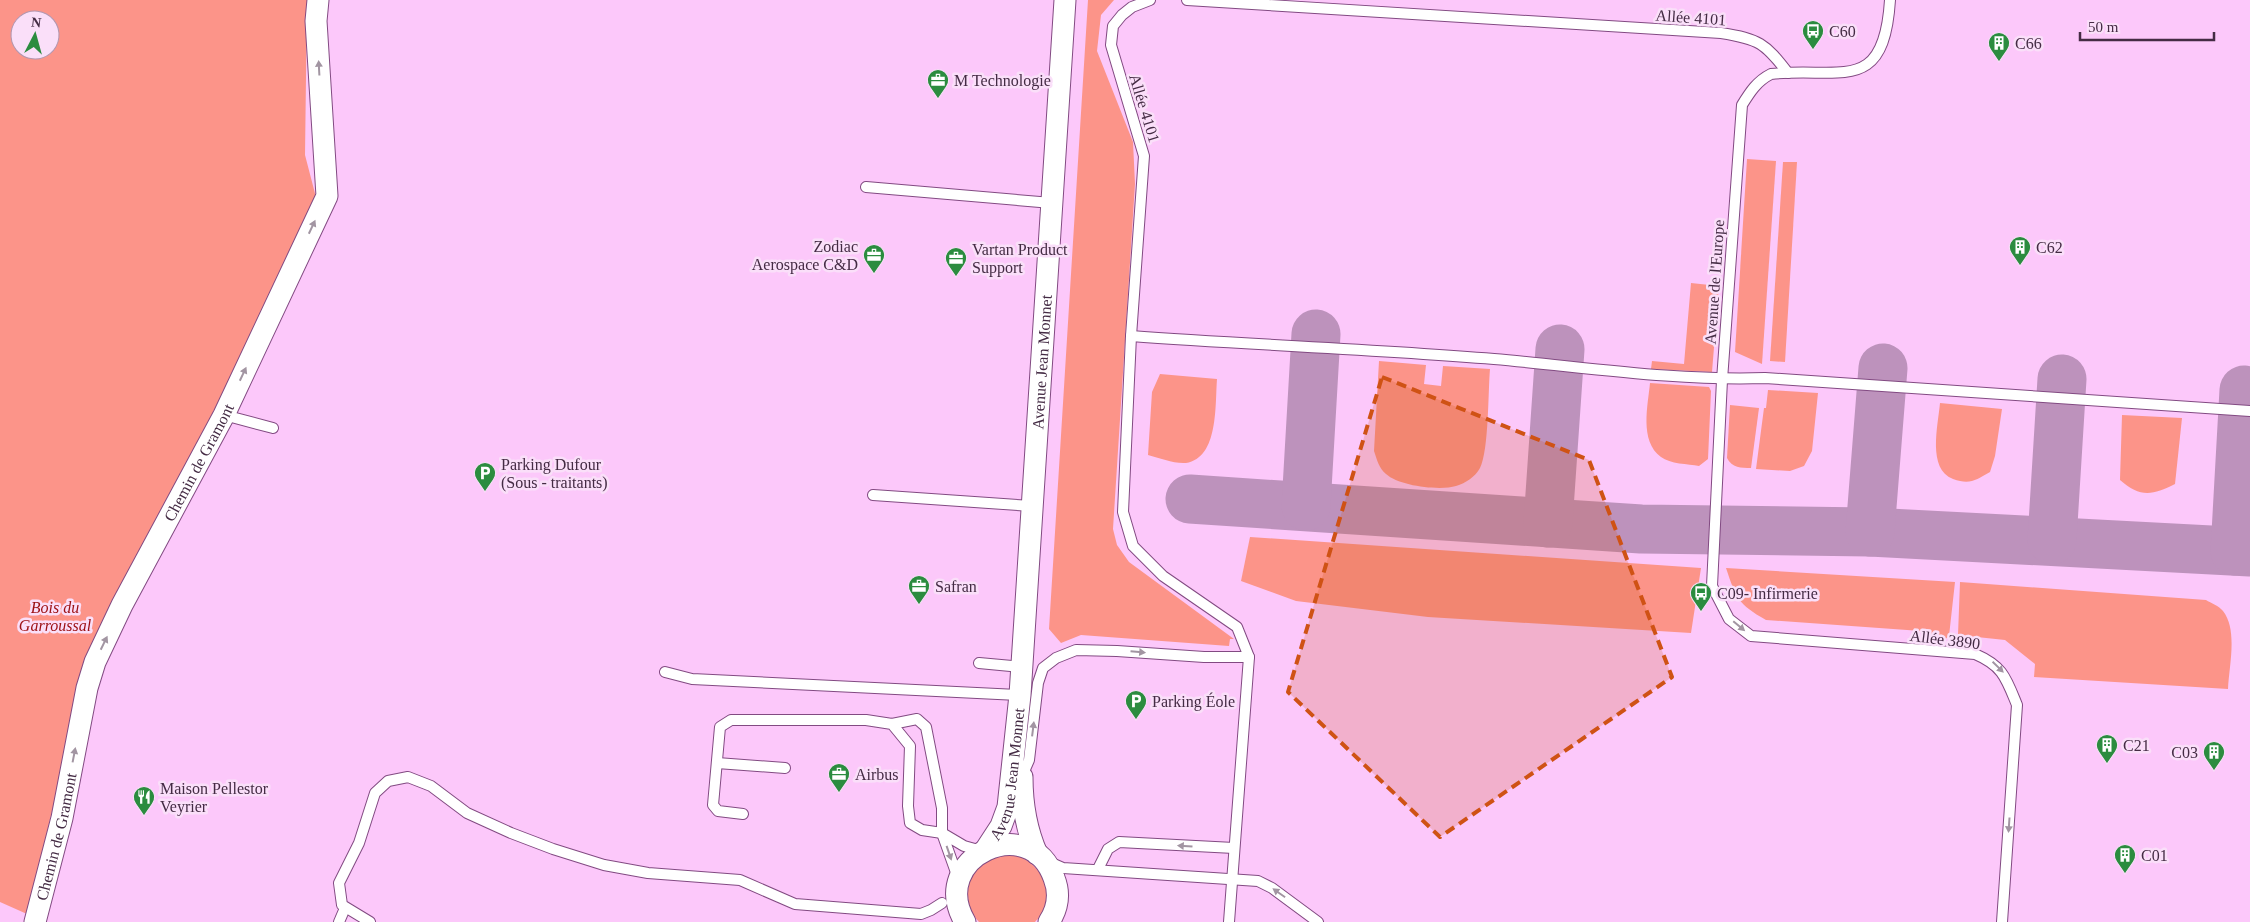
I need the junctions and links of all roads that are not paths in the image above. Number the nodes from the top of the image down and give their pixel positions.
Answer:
1 (318, 0) edge
2 (1065, 0) edge
3 (1150, 0) edge
4 (1187, 0) edge
5 (1890, 0) edge
6 (1788, 74) junction
7 (866, 188) dead end
8 (1052, 203) junction
9 (1131, 336) junction
10 (1722, 380) junction
11 (2250, 411) edge
12 (224, 414) junction
13 (273, 428) dead end
14 (873, 495) dead end
15 (1032, 506) junction
16 (1712, 586) joint
17 (1248, 657) junction
18 (979, 663) dead end
19 (1022, 666) junction
20 (665, 672) dead end
21 (1020, 694) junction
22 (892, 724) junction
23 (717, 763) junction
24 (785, 768) dead end
25 (1022, 776) junction
26 (743, 814) dead end
27 (942, 833) junction
28 (1234, 848) junction
29 (984, 850) junction
30 (1040, 857) junction
31 (1098, 869) junction
32 (1232, 879) junction
33 (958, 881) junction
34 (942, 903) dead end
35 (345, 908) junction
36 (35, 922) edge
37 (339, 922) edge
38 (370, 922) edge
39 (965, 922) edge
40 (1049, 922) edge
41 (1229, 922) edge
42 (1318, 922) edge
43 (2002, 922) edge

12 -> 1 street, Chemin de Gramont
2 - 8 street, Avenue Jean Monnet
3 - 9 lane, Allée 4101
4 - 6 lane, Allée 4101
5 - 6 lane, Avenue de l'Europe
6 - 10 lane, Avenue de l'Europe
7 - 8 lane
8 - 15 street, Avenue Jean Monnet
9 - 10 lane
9 - 17 lane, Allée 4101
10 - 11 lane
10 - 16 lane, Avenue de l'Europe
12 - 13 lane
36 -> 12 street, Chemin de Gramont
14 - 15 lane
15 - 19 street, Avenue Jean Monnet
16 -> 43 lane, Allée 3890
25 -> 17 lane
17 - 28 lane
18 - 19 lane
19 - 21 street, Avenue Jean Monnet
20 - 21 lane
21 - 25 street, Avenue Jean Monnet
21 - 29 street, Avenue Jean Monnet
22 - 23 lane
22 - 27 lane
22 - 27 lane
23 - 24 lane
23 - 26 lane
25 - 30 street, Avenue Jean Monnet
27 - 29 lane
27 -> 33 lane
28 -> 31 lane
28 - 32 lane
29 - 30 street
29 - 33 street, Avenue Jean Monnet
30 - 31 lane
30 - 40 street, Avenue Jean Monnet
31 - 32 lane
32 - 41 lane
42 -> 32 lane
33 - 39 street
34 - 35 lane
35 - 37 lane
35 - 38 lane

